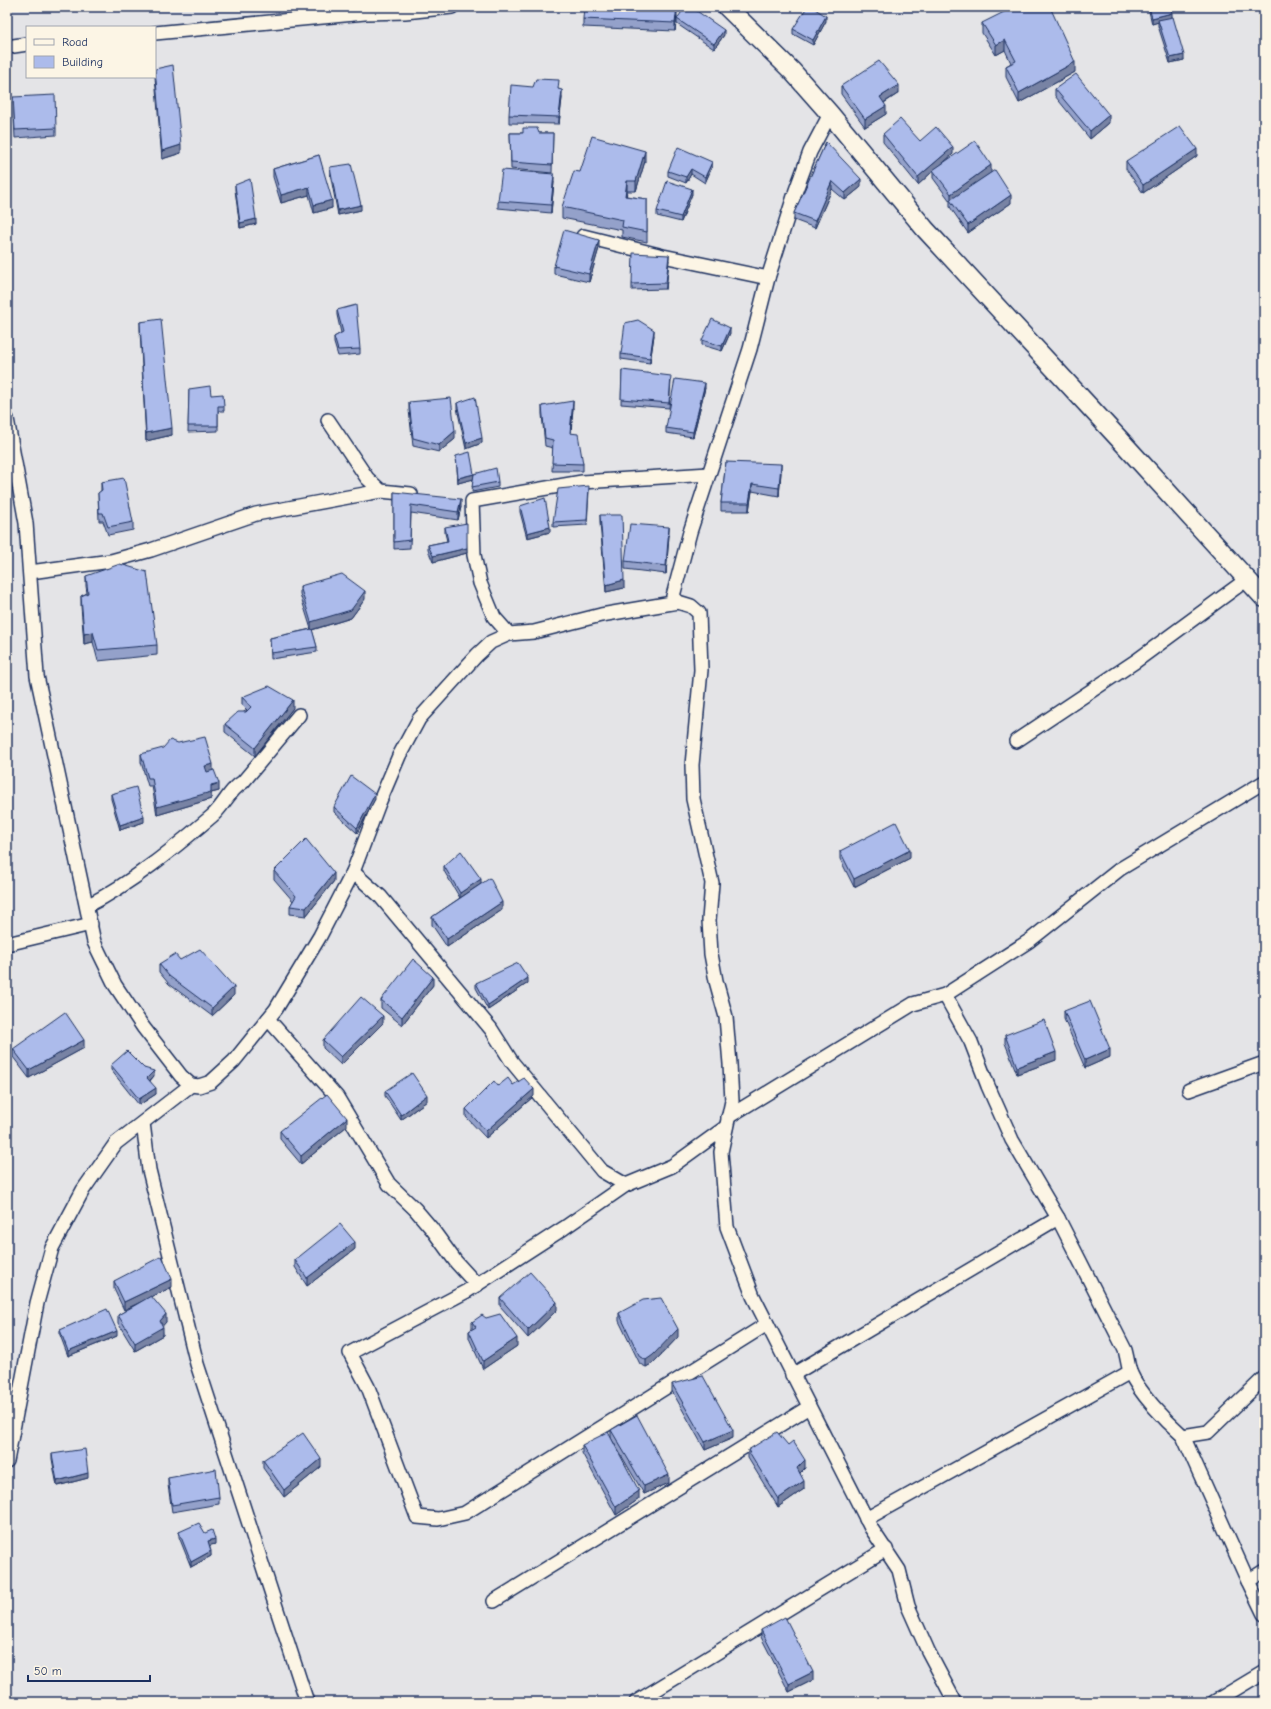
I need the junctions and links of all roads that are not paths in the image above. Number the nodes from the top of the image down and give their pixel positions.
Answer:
1 (452, 7) edge
2 (727, 7) edge
3 (156, 33) edge
4 (26, 44) edge
5 (7, 46) edge
6 (830, 114) junction
7 (575, 234) edge
8 (768, 278) junction
9 (7, 419) edge
10 (328, 420) dead end
11 (709, 474) junction
12 (381, 491) junction
13 (424, 496) edge
14 (458, 499) edge
15 (472, 501) junction
16 (30, 572) junction
17 (1246, 580) junction
18 (1264, 598) edge
19 (678, 602) junction
20 (509, 634) junction
21 (298, 715) dead end
22 (1016, 741) dead end
23 (1264, 782) edge
24 (353, 872) junction
25 (87, 906) junction
26 (91, 924) junction
27 (7, 944) edge
28 (945, 995) junction
29 (268, 1019) junction
30 (1264, 1062) edge
31 (191, 1085) junction
32 (1189, 1090) dead end
33 (727, 1122) junction
34 (142, 1123) junction
35 (626, 1185) junction
36 (1058, 1218) junction
37 (477, 1285) junction
38 (767, 1324) junction
39 (1130, 1372) junction
40 (792, 1375) junction
41 (1264, 1378) edge
42 (809, 1407) junction
43 (1183, 1436) junction
44 (7, 1460) edge
45 (866, 1519) junction
46 (886, 1549) junction
47 (1264, 1571) edge
48 (1248, 1581) junction
49 (494, 1601) dead end
50 (1264, 1614) edge
51 (1264, 1672) edge
52 (307, 1702) edge
53 (636, 1702) edge
54 (955, 1702) edge
55 (1214, 1702) edge

1 - 3 street
2 - 6 street
4 - 5 street
6 - 8 street
6 - 17 street
7 - 8 street
8 - 11 street
9 - 16 street
10 - 12 street
11 - 15 street
11 - 19 street
12 - 13 street
12 - 16 street
14 - 15 street
15 - 20 street
16 - 25 street
17 - 18 street
17 - 22 street
19 - 20 street
19 - 33 street
20 - 24 street
21 - 25 street
23 - 28 street
24 - 29 street
24 - 35 street
25 - 26 street
26 - 27 street
26 - 31 street
28 - 33 street
28 - 36 street
29 - 31 street
29 - 37 street
30 - 32 street
31 - 34 street
33 - 35 street
33 - 38 street
34 - 44 street
34 - 52 street
35 - 37 street
36 - 39 street
36 - 40 street
37 - 38 street
38 - 40 street
39 - 43 street
39 - 45 street
40 - 42 street
41 - 43 street
42 - 45 street
42 - 49 street
43 - 48 street
45 - 46 street
46 - 53 street
46 - 54 street
47 - 48 street
48 - 50 street
51 - 55 street

